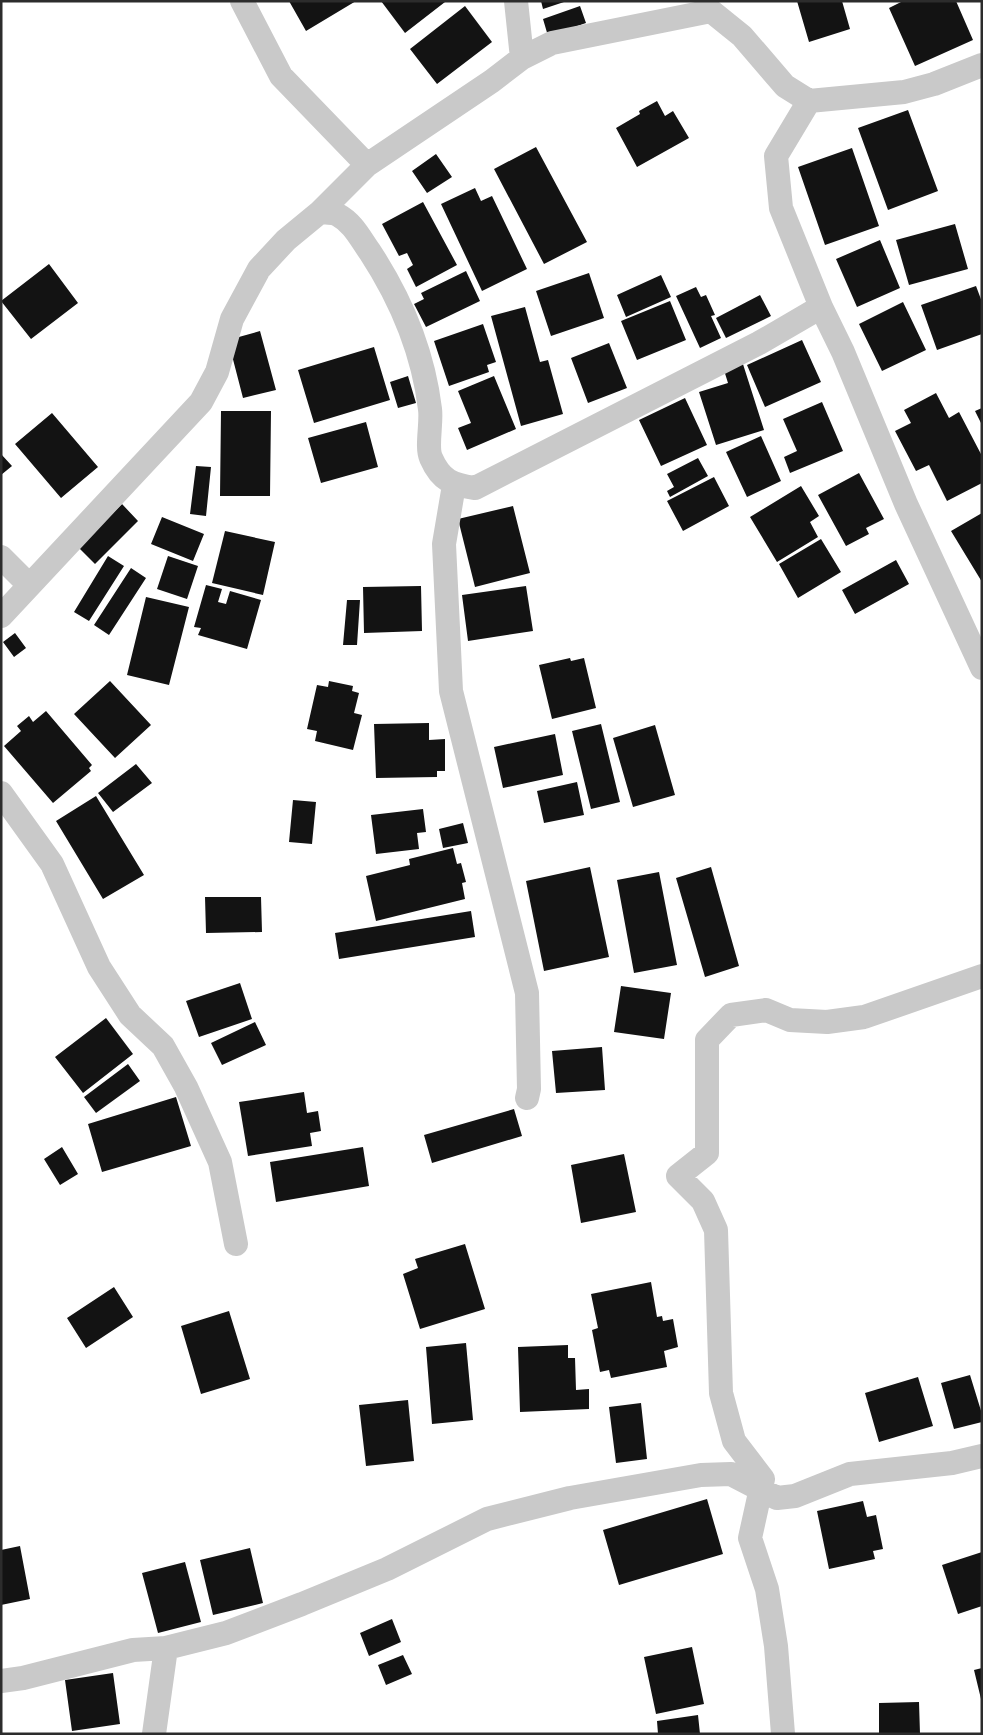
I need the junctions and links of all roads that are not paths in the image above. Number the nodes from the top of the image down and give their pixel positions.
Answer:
1 (242, 1) edge
2 (516, 1) edge
3 (718, 6) edge
4 (522, 58) junction
5 (982, 65) edge
6 (809, 101) junction
7 (367, 165) junction
8 (320, 212) junction
9 (821, 307) junction
10 (454, 485) junction
11 (1, 557) edge
12 (29, 586) junction
13 (1, 616) edge
14 (982, 668) edge
15 (1, 793) edge
16 (982, 976) edge
17 (527, 1098) dead end
18 (236, 1244) dead end
19 (982, 1456) edge
20 (762, 1492) junction
21 (166, 1648) junction
22 (1, 1681) edge
23 (154, 1734) edge
24 (783, 1734) edge

1 - 7 street
2 - 4 street
3 - 4 street
3 - 6 street
4 - 7 street
5 - 6 street
6 - 9 street
7 - 8 street
8 - 10 street
8 - 12 street
9 - 10 street
9 - 14 street
10 - 17 street
11 - 12 street
12 - 13 street
15 - 18 street
16 - 20 street
19 - 20 street
20 - 21 street
20 - 24 street
21 - 22 street
21 - 23 street

